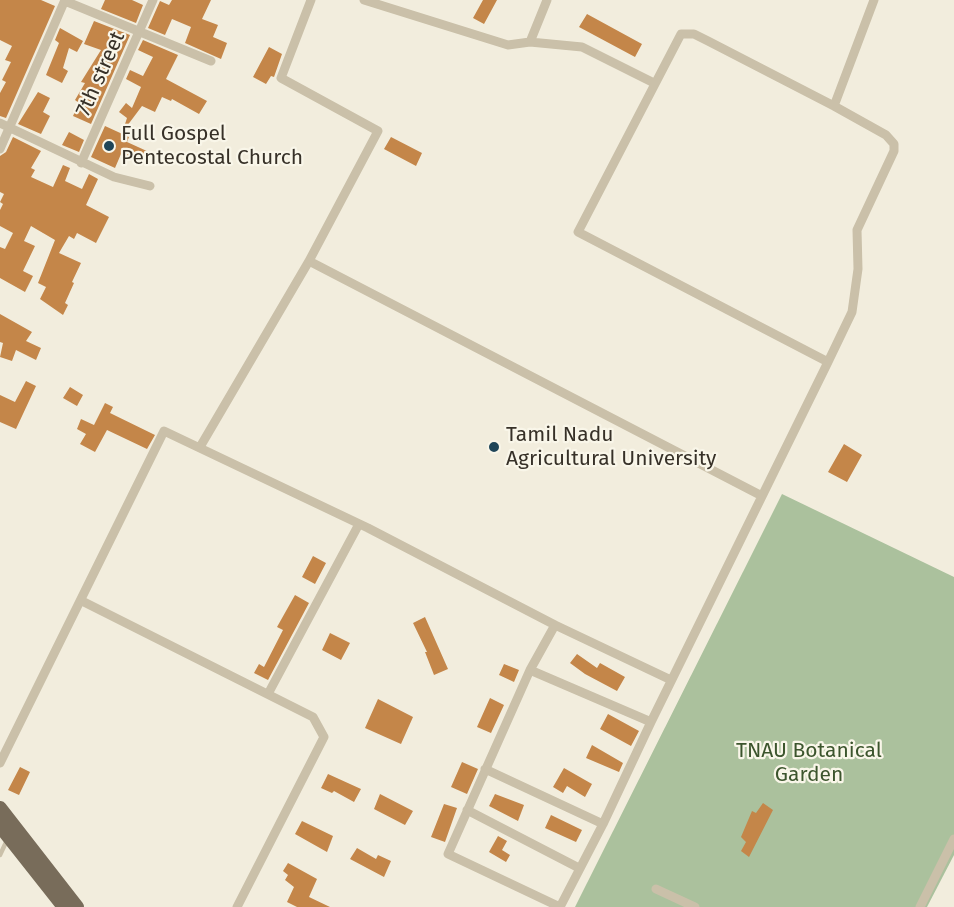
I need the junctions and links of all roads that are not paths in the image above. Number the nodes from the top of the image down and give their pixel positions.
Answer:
1 (153, 0) edge
2 (311, 0) edge
3 (364, 0) edge
4 (547, 0) edge
5 (874, 0) edge
6 (65, 1) edge
7 (139, 32) junction
8 (530, 42) junction
9 (211, 61) dead end
10 (654, 83) junction
11 (834, 106) junction
12 (5, 125) edge
13 (0, 149) edge
14 (81, 163) junction
15 (150, 186) dead end
16 (309, 261) junction
17 (828, 362) junction
18 (201, 447) junction
19 (762, 496) junction
20 (359, 524) junction
21 (82, 601) junction
22 (555, 625) junction
23 (530, 670) junction
24 (671, 680) junction
25 (268, 694) junction
26 (651, 722) junction
27 (0, 763) edge
28 (485, 768) junction
29 (0, 808) edge
30 (467, 810) junction
31 (603, 824) junction
32 (4, 831) edge
33 (954, 839) edge
34 (0, 855) edge
35 (579, 868) junction
36 (656, 889) dead end
37 (64, 907) edge
38 (77, 907) edge
39 (237, 907) edge
40 (560, 907) edge
41 (694, 907) edge
42 (920, 907) edge

1 - 7 street, 7th street
2 - 16 street
3 - 8 street
4 - 8 street
5 - 11 street
6 - 7 street
6 - 12 street
7 - 9 street
7 - 14 street, 7th street
8 - 10 street
10 - 11 street
10 - 17 street
11 - 17 street
12 - 13 street
12 - 14 street
14 - 15 street
16 - 18 street
16 - 19 street
17 - 19 street
18 - 20 street
18 - 21 street
19 - 24 street
20 - 22 street
20 - 25 street
21 - 25 street
21 - 27 street
22 - 23 street
22 - 24 street
23 - 26 street
23 - 28 street
24 - 26 street
25 - 39 street
26 - 31 street
28 - 30 street
28 - 31 street
29 - 38 main road
30 - 35 street
30 - 40 street
31 - 35 street
32 - 34 lane
32 - 37 main road
33 - 42 street
35 - 40 street
36 - 41 street

